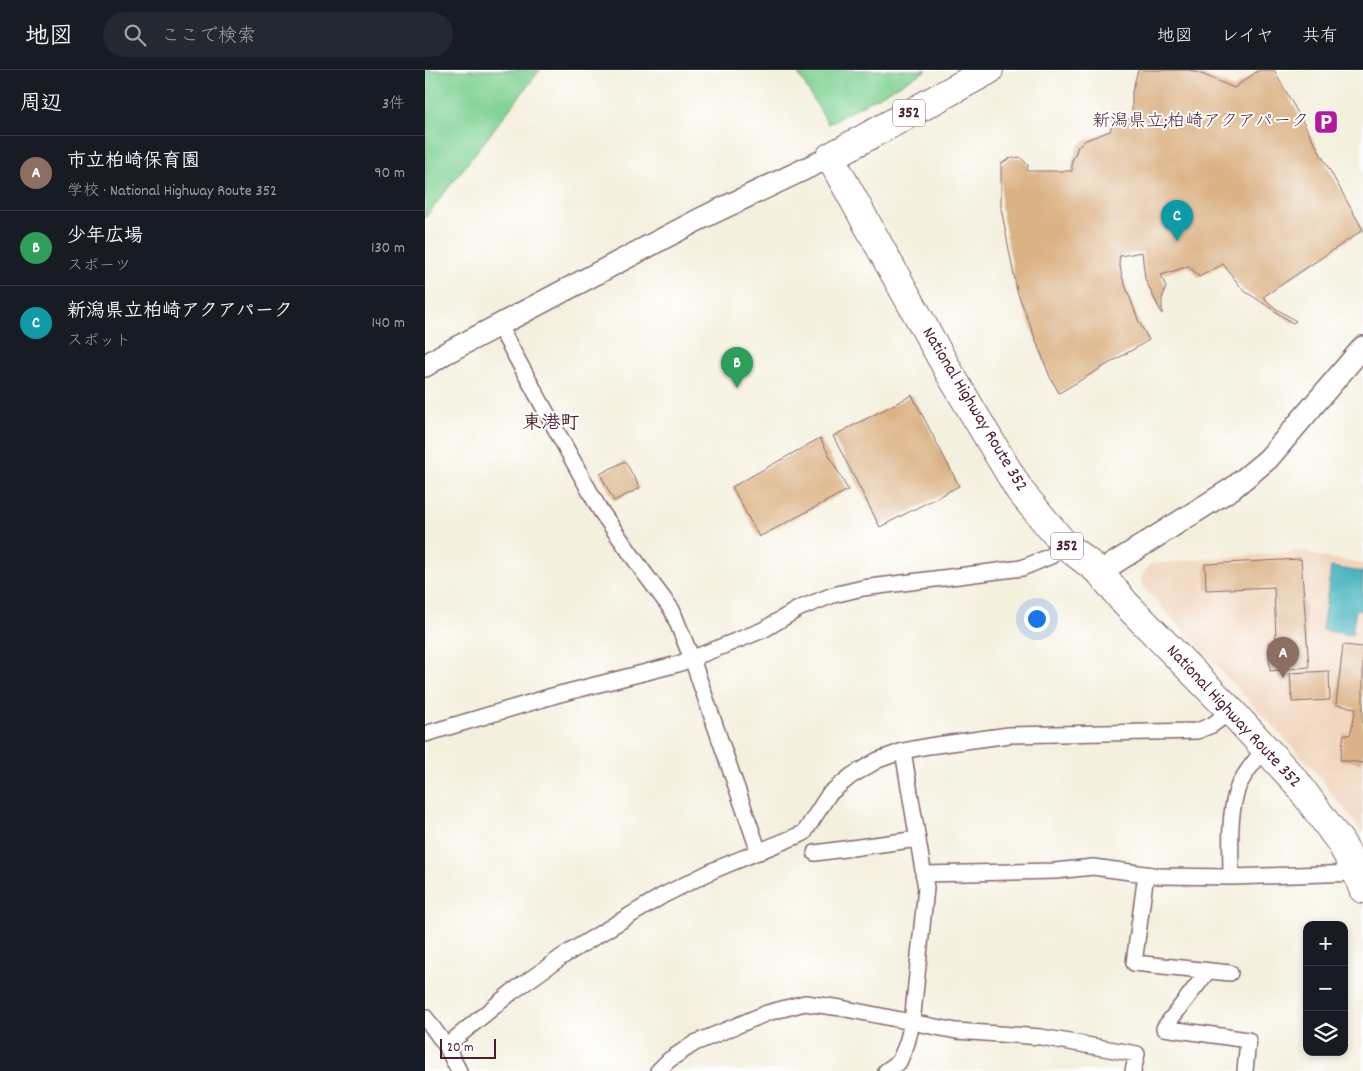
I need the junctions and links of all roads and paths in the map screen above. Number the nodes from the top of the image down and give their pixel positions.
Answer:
1 (989, 70) edge
2 (830, 156) junction
3 (499, 326) junction
4 (1363, 348) edge
5 (425, 366) edge
6 (1065, 545) junction
7 (1100, 572) junction
8 (692, 659) junction
9 (1231, 712) junction
10 (425, 734) edge
11 (1265, 748) junction
12 (903, 751) junction
13 (917, 838) junction
14 (759, 852) junction
15 (815, 852) dead end
16 (923, 874) junction
17 (1146, 874) junction
18 (1231, 877) junction
19 (1361, 878) edge
20 (1208, 971) junction
21 (1230, 973) dead end
22 (425, 1016) edge
23 (912, 1023) junction
24 (446, 1046) junction
25 (459, 1071) edge
26 (658, 1071) edge
27 (886, 1071) edge
28 (1133, 1071) edge
29 (1245, 1071) edge

1 - 2 highway, 352
2 - 3 street
2 - 6 highway, National Highway Route 352 / 352
3 - 5 street
3 - 8 street
4 - 7 street
6 - 7 highway, National Highway Route 352 / 352
6 - 8 street
7 - 9 highway, National Highway Route 352 / 352
8 - 10 street
8 - 14 street
9 - 11 highway, National Highway Route 352 / 352
9 - 12 street
11 - 18 street
11 - 19 highway, National Highway Route 352 / 352
12 - 13 street
12 - 14 street
13 - 15 street
13 - 16 street
14 - 24 street
16 - 17 street
16 - 23 street
17 - 18 street
17 - 20 street
18 - 19 street
20 - 21 street
20 - 29 street
22 - 24 street
23 - 26 street
23 - 27 street
23 - 28 street
24 - 25 street

